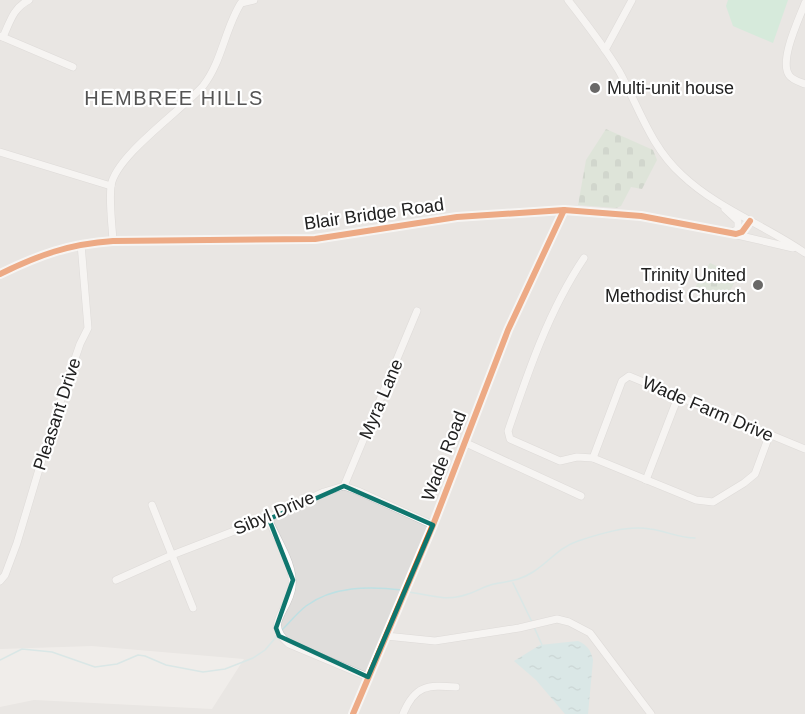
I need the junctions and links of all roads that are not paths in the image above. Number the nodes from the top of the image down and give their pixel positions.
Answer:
1 (29, 0) edge
2 (254, 0) edge
3 (568, 0) edge
4 (632, 0) edge
5 (805, 3) edge
6 (2, 37) edge
7 (605, 50) junction
8 (73, 67) dead end
9 (805, 84) edge
10 (0, 152) edge
11 (111, 186) junction
12 (724, 207) junction
13 (564, 210) junction
14 (750, 221) junction
15 (728, 233) junction
16 (112, 241) junction
17 (81, 244) junction
18 (804, 252) edge
19 (584, 258) dead end
20 (0, 274) edge
21 (417, 311) dead end
22 (678, 397) junction
23 (769, 436) junction
24 (466, 443) junction
25 (805, 449) edge
26 (592, 458) junction
27 (646, 480) junction
28 (344, 486) junction
29 (581, 496) dead end
30 (152, 505) dead end
31 (268, 518) junction
32 (433, 525) junction
33 (172, 555) junction
34 (116, 580) dead end
35 (0, 581) edge
36 (193, 608) dead end
37 (386, 636) junction
38 (368, 677) junction
39 (456, 687) dead end
40 (352, 714) edge
41 (403, 714) edge
42 (651, 714) edge

1 - 6 street
2 - 11 street
3 - 7 street
4 - 7 street
5 - 9 street
6 - 8 street
7 - 12 street
10 - 11 street
11 - 16 street
12 - 14 street
12 - 15 street
13 - 15 street, Blair Bridge Road
13 - 16 street, Blair Bridge Road
13 - 24 street, Wade Road
14 - 15 street
14 - 18 street
15 - 18 street, Blair Bridge Road
16 - 17 street, Blair Bridge Road
17 - 20 street, Blair Bridge Road
17 - 35 street, Pleasant Drive
19 - 26 street
21 - 28 street, Myra Lane
22 - 23 street, Wade Farm Drive
22 - 26 street, Wade Farm Drive
22 - 27 street
23 - 25 street, Wade Farm Drive
23 - 27 street
24 - 29 street
24 - 32 street, Wade Road
26 - 27 street
28 - 31 street, Sibyl Drive
28 - 32 street
30 - 33 street
31 - 33 street, Sibyl Drive
31 - 38 street
32 - 37 street, Wade Road
33 - 34 street, Sibyl Drive
33 - 36 street
37 - 38 street, Wade Road
37 - 42 street
38 - 40 street, Wade Road
39 - 41 street

